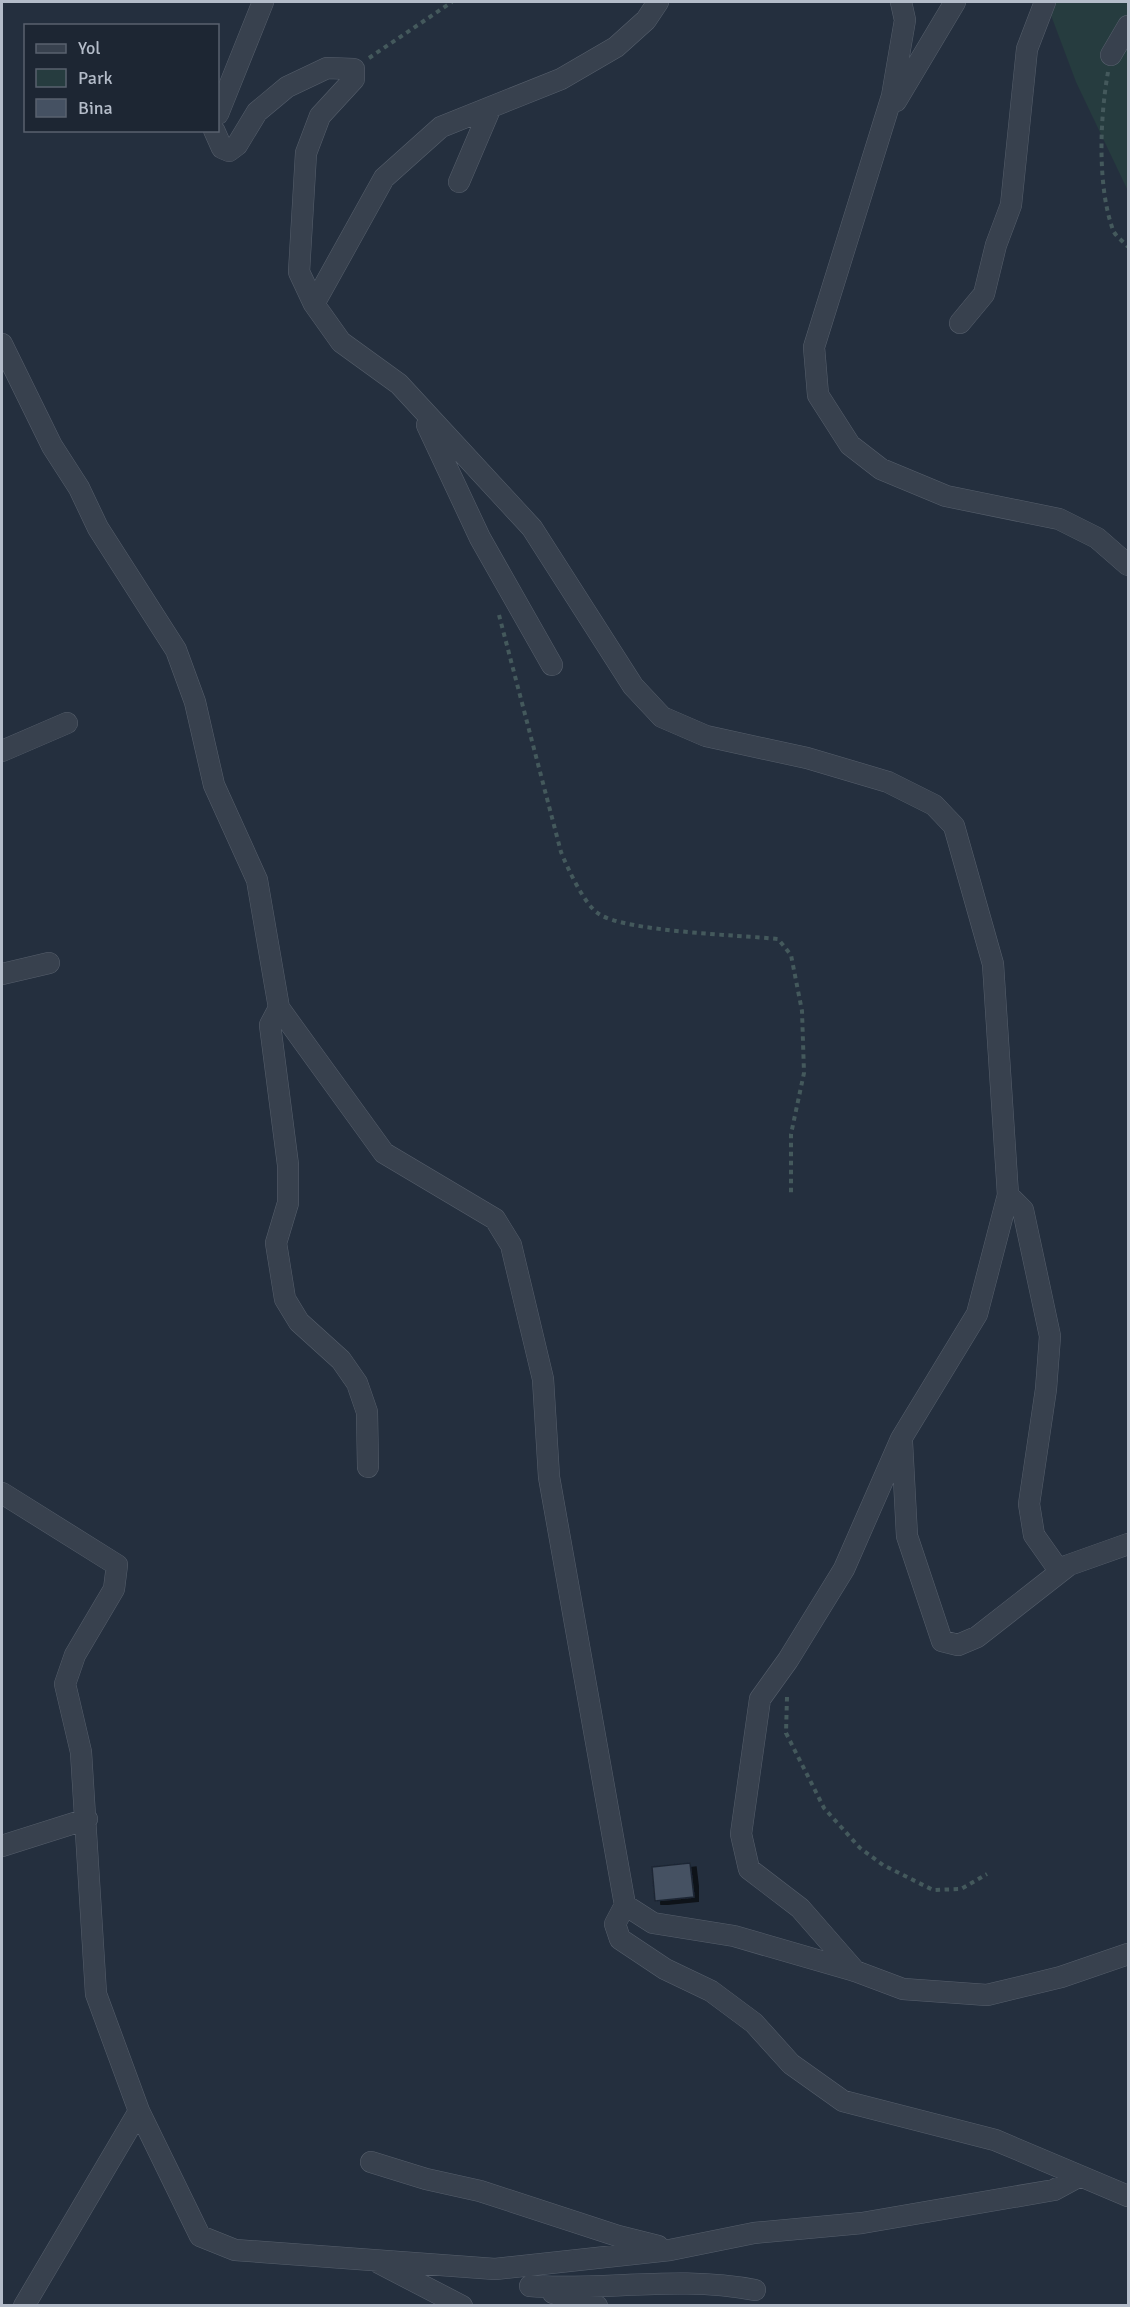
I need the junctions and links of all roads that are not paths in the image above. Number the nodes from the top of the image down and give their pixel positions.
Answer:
1 (263, 2) edge
2 (658, 2) edge
3 (901, 2) edge
4 (955, 2) edge
5 (1045, 2) edge
6 (1128, 26) edge
7 (1112, 55) road end
8 (491, 107) junction
9 (219, 112) edge
10 (885, 117) junction
11 (215, 132) edge
12 (459, 182) dead end
13 (314, 304) junction
14 (960, 323) dead end
15 (2, 344) edge
16 (418, 406) junction
17 (1128, 564) edge
18 (552, 665) dead end
19 (67, 723) dead end
20 (2, 751) edge
21 (49, 963) dead end
22 (2, 974) edge
23 (279, 1008) junction
24 (1008, 1195) junction
25 (901, 1439) junction
26 (368, 1467) dead end
27 (2, 1493) edge
28 (1128, 1544) edge
29 (1069, 1565) junction
30 (87, 1819) junction
31 (2, 1846) edge
32 (625, 1905) junction
33 (1128, 1954) edge
34 (855, 1971) junction
35 (139, 2111) junction
36 (371, 2162) dead end
37 (1078, 2177) junction
38 (1128, 2196) edge
39 (670, 2250) junction
40 (368, 2258) junction
41 (495, 2269) junction
42 (531, 2286) junction
43 (755, 2290) dead end
44 (24, 2306) edge
45 (462, 2306) edge
46 (597, 2306) edge

1 - 9 street
2 - 8 street
3 - 10 street
4 - 10 street
5 - 14 street
6 - 7 street
8 - 12 street
8 - 13 street
10 - 17 street
11 - 13 street
13 - 16 street
15 - 23 street
16 - 18 street
16 - 24 street
19 - 20 street
21 - 22 street
23 - 26 street
23 - 32 street
24 - 25 street
24 - 29 street
25 - 29 street
25 - 34 street
27 - 30 street
28 - 29 street
30 - 31 street
30 - 35 street
32 - 34 street
32 - 37 street
33 - 34 street
35 - 40 street
35 - 44 street
36 - 39 street
37 - 38 street
37 - 39 street
39 - 41 street
40 - 41 street
40 - 45 street
41 - 42 street
42 - 43 street
42 - 46 street

